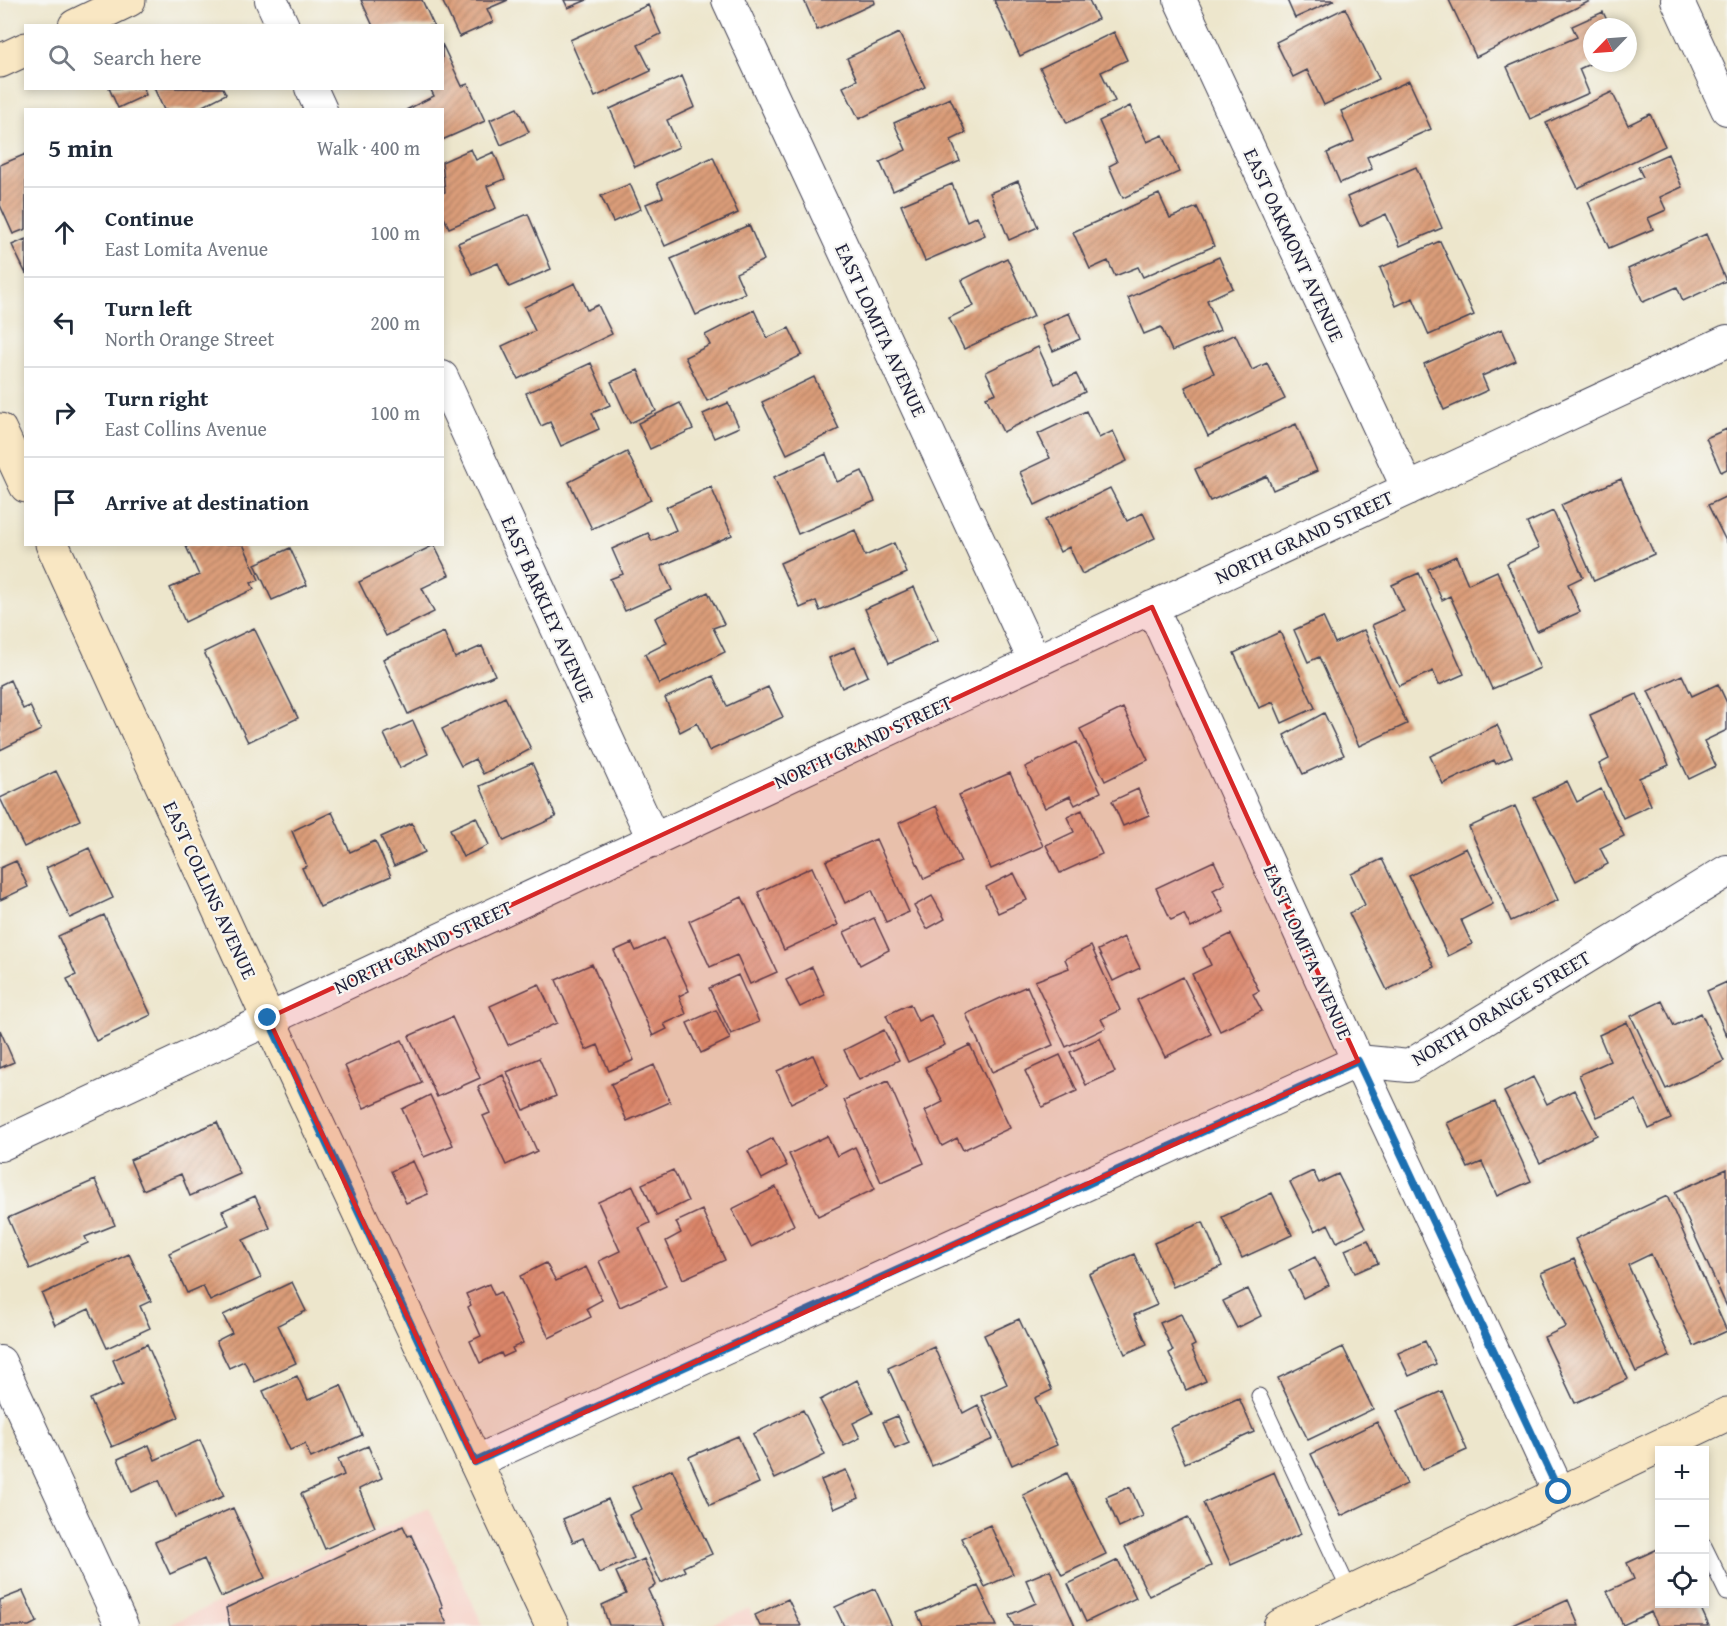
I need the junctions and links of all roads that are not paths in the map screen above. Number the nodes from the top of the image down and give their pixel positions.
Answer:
1 (129, 0) edge
2 (271, 0) edge
3 (728, 0) edge
4 (1180, 0) edge
5 (1677, 0) edge
6 (79, 24) edge
7 (282, 24) edge
8 (24, 50) edge
9 (0, 61) edge
10 (312, 90) edge
11 (320, 108) edge
12 (1727, 109) edge
13 (1727, 341) edge
14 (444, 381) edge
15 (0, 430) edge
16 (24, 482) edge
17 (1408, 489) junction
18 (53, 546) edge
19 (1152, 607) junction
20 (1034, 660) junction
21 (654, 841) junction
22 (1727, 871) edge
23 (268, 1018) junction
24 (1358, 1061) junction
25 (0, 1145) edge
26 (0, 1362) edge
27 (1259, 1396) dead end
28 (1727, 1414) edge
29 (1662, 1446) edge
30 (1655, 1449) edge
31 (475, 1462) junction
32 (1559, 1492) junction
33 (1708, 1554) edge
34 (1350, 1592) junction
35 (1727, 1593) edge
36 (122, 1626) edge
37 (552, 1626) edge
38 (1280, 1626) edge

1 - 6 street
2 - 7 street
3 - 20 street, EAST LOMITA AVENUE
4 - 17 street, EAST OAKMONT AVENUE
5 - 12 street
8 - 9 street
10 - 11 street
13 - 17 street, NORTH GRAND STREET
14 - 21 street, EAST BARKLEY AVENUE
15 - 16 street
17 - 19 street, NORTH GRAND STREET
18 - 23 street, EAST COLLINS AVENUE
19 - 20 street, NORTH GRAND STREET
19 - 24 street, EAST LOMITA AVENUE
20 - 21 street, NORTH GRAND STREET
21 - 23 street, NORTH GRAND STREET
22 - 24 street, NORTH ORANGE STREET
23 - 25 street, NORTH GRAND STREET
23 - 31 street, EAST COLLINS AVENUE
24 - 31 street
24 - 32 street, EAST LOMITA AVENUE
26 - 36 street
27 - 34 lane
28 - 29 street
30 - 32 street
31 - 37 street, EAST COLLINS AVENUE
32 - 34 street
33 - 35 lane
34 - 38 street

